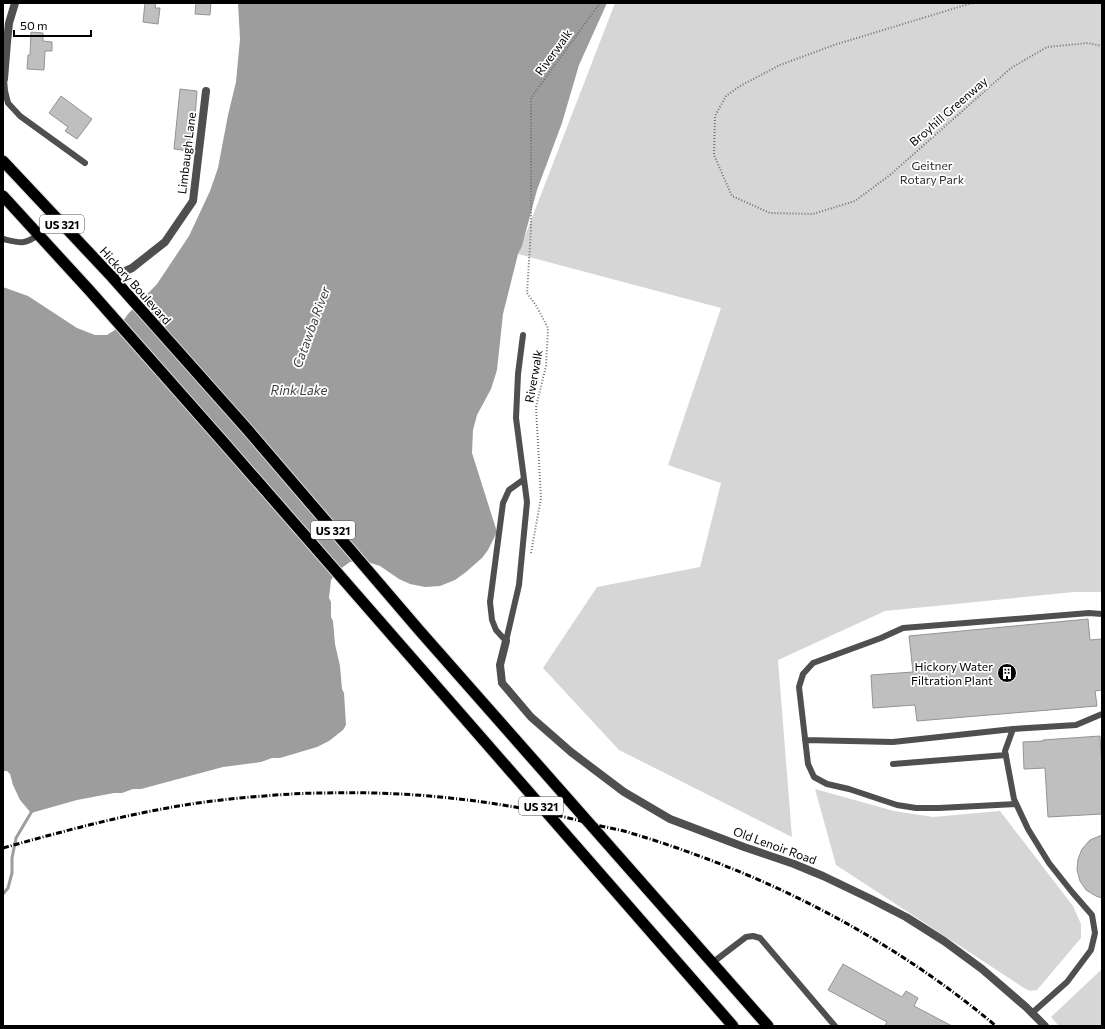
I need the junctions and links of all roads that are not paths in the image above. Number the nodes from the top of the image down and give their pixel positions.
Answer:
1 (16, 3) edge
2 (4, 79) edge
3 (206, 91) dead end
4 (3, 161) edge
5 (85, 163) dead end
6 (3, 196) edge
7 (38, 235) junction
8 (3, 239) edge
9 (112, 277) junction
10 (523, 335) dead end
11 (523, 480) junction
12 (1102, 614) edge
13 (506, 641) junction
14 (1102, 714) edge
15 (1012, 729) junction
16 (805, 740) junction
17 (1006, 755) junction
18 (893, 764) dead end
19 (1016, 804) junction
20 (712, 963) junction
21 (1032, 1013) junction
22 (734, 1026) edge
23 (768, 1026) edge
24 (835, 1026) edge
25 (1045, 1026) edge

1 - 2 street
2 - 5 lane
3 - 9 street, Limbaugh Lane
4 - 9 highway, Hickory Boulevard / US 321
6 - 7 highway, US 321
7 - 8 lane
7 - 22 highway, US 321
9 - 20 highway, Hickory Boulevard / US 321
10 - 11 lane
11 - 13 lane
11 - 13 lane
12 - 16 lane
13 - 21 street, Old Lenoir Road
14 - 15 lane
15 - 16 lane
15 - 17 lane
16 - 19 lane
17 - 18 lane
17 - 19 lane
19 - 21 lane
20 - 23 highway, US 321
20 - 24 lane
21 - 25 street, Old Lenoir Road

